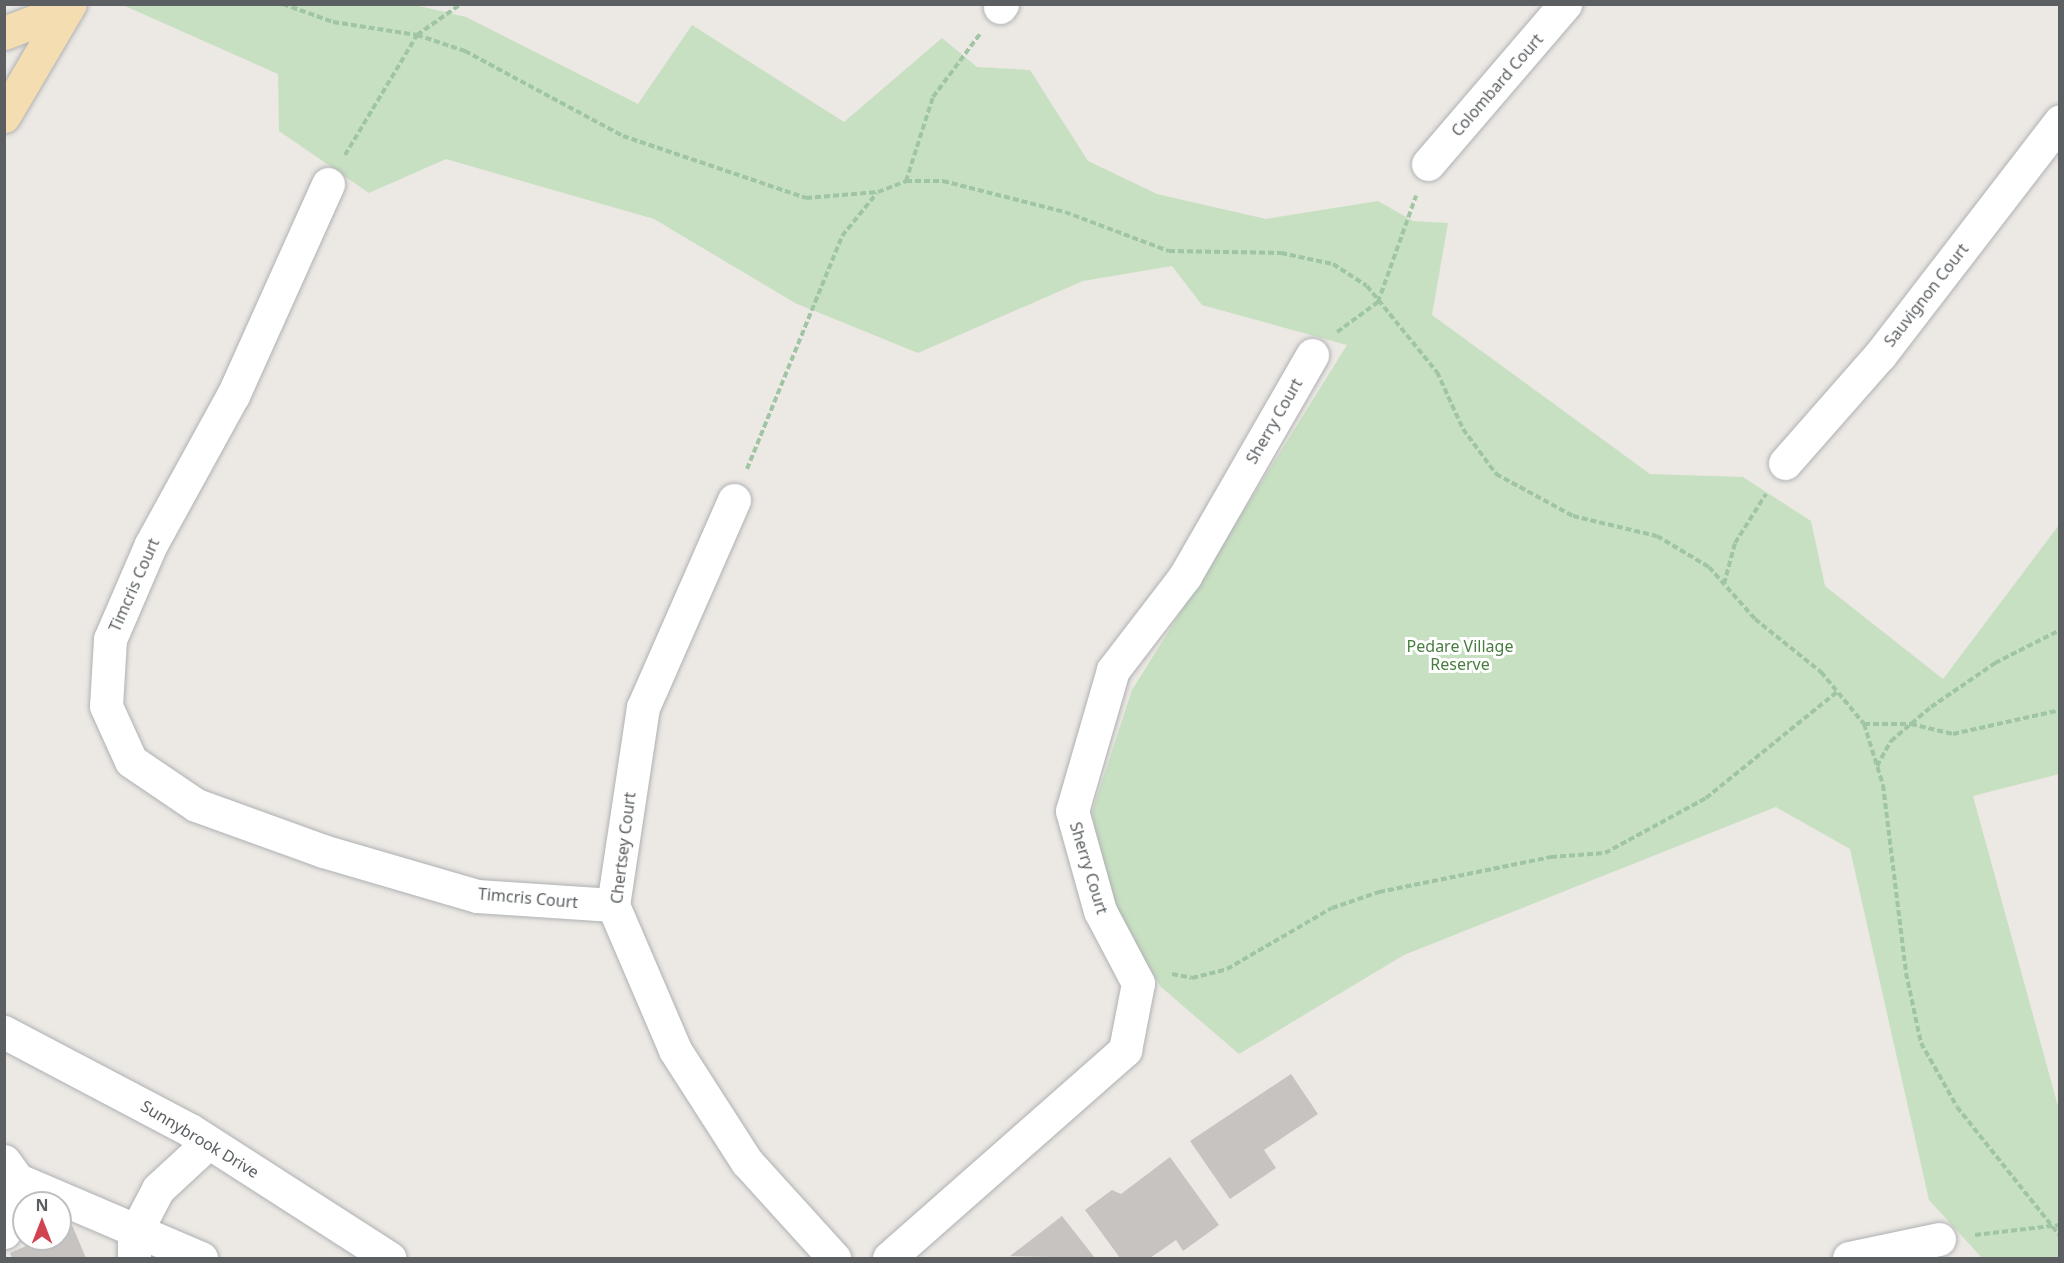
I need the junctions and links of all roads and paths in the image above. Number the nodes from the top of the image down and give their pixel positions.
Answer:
1 (283, 4) edge
2 (461, 4) edge
3 (1565, 4) edge
4 (1001, 6) edge
5 (68, 7) edge
6 (4, 33) edge
7 (417, 35) junction
8 (4, 116) edge
9 (2060, 122) edge
10 (1428, 164) joint
11 (906, 181) junction
12 (327, 184) joint
13 (878, 192) junction
14 (1378, 302) junction
15 (1312, 355) joint
16 (1785, 463) joint
17 (734, 500) joint
18 (1724, 585) junction
19 (2060, 630) edge
20 (1837, 692) junction
21 (2060, 710) edge
22 (1864, 724) junction
23 (1911, 724) junction
24 (1877, 767) junction
25 (613, 905) junction
26 (1128, 965) junction
27 (4, 1032) edge
28 (209, 1142) junction
29 (11, 1170) edge
30 (2060, 1225) edge
31 (2051, 1226) junction
32 (4, 1232) edge
33 (2060, 1236) edge
34 (1939, 1239) joint
35 (135, 1244) edge
36 (201, 1258) edge
37 (389, 1258) edge
38 (834, 1258) edge
39 (889, 1258) edge
40 (1849, 1258) edge

1 - 7 path
2 - 7 path
3 - 10 street, Colombard Court
4 - 11 path
5 - 6 main road
5 - 8 main road
7 - 12 path
7 - 13 path
9 - 16 street, Sauvignon Court
10 - 14 path
11 - 13 path
11 - 14 path
12 - 25 street, Timcris Court
13 - 17 path
14 - 15 path
14 - 18 path
15 - 26 street, Sherry Court
16 - 18 path
17 - 25 street, Chertsey Court
18 - 20 path
19 - 23 path
20 - 22 path
20 - 26 path
21 - 23 path
22 - 23 path
22 - 24 path
23 - 24 path
24 - 31 path
25 - 38 street, Chertsey Court
26 - 39 street, Sherry Court
27 - 28 street, Sunnybrook Drive
28 - 35 street
28 - 37 street, Sunnybrook Drive
29 - 32 street
29 - 35 street
30 - 31 path
31 - 33 path
31 - 34 path
34 - 40 street
35 - 36 street

